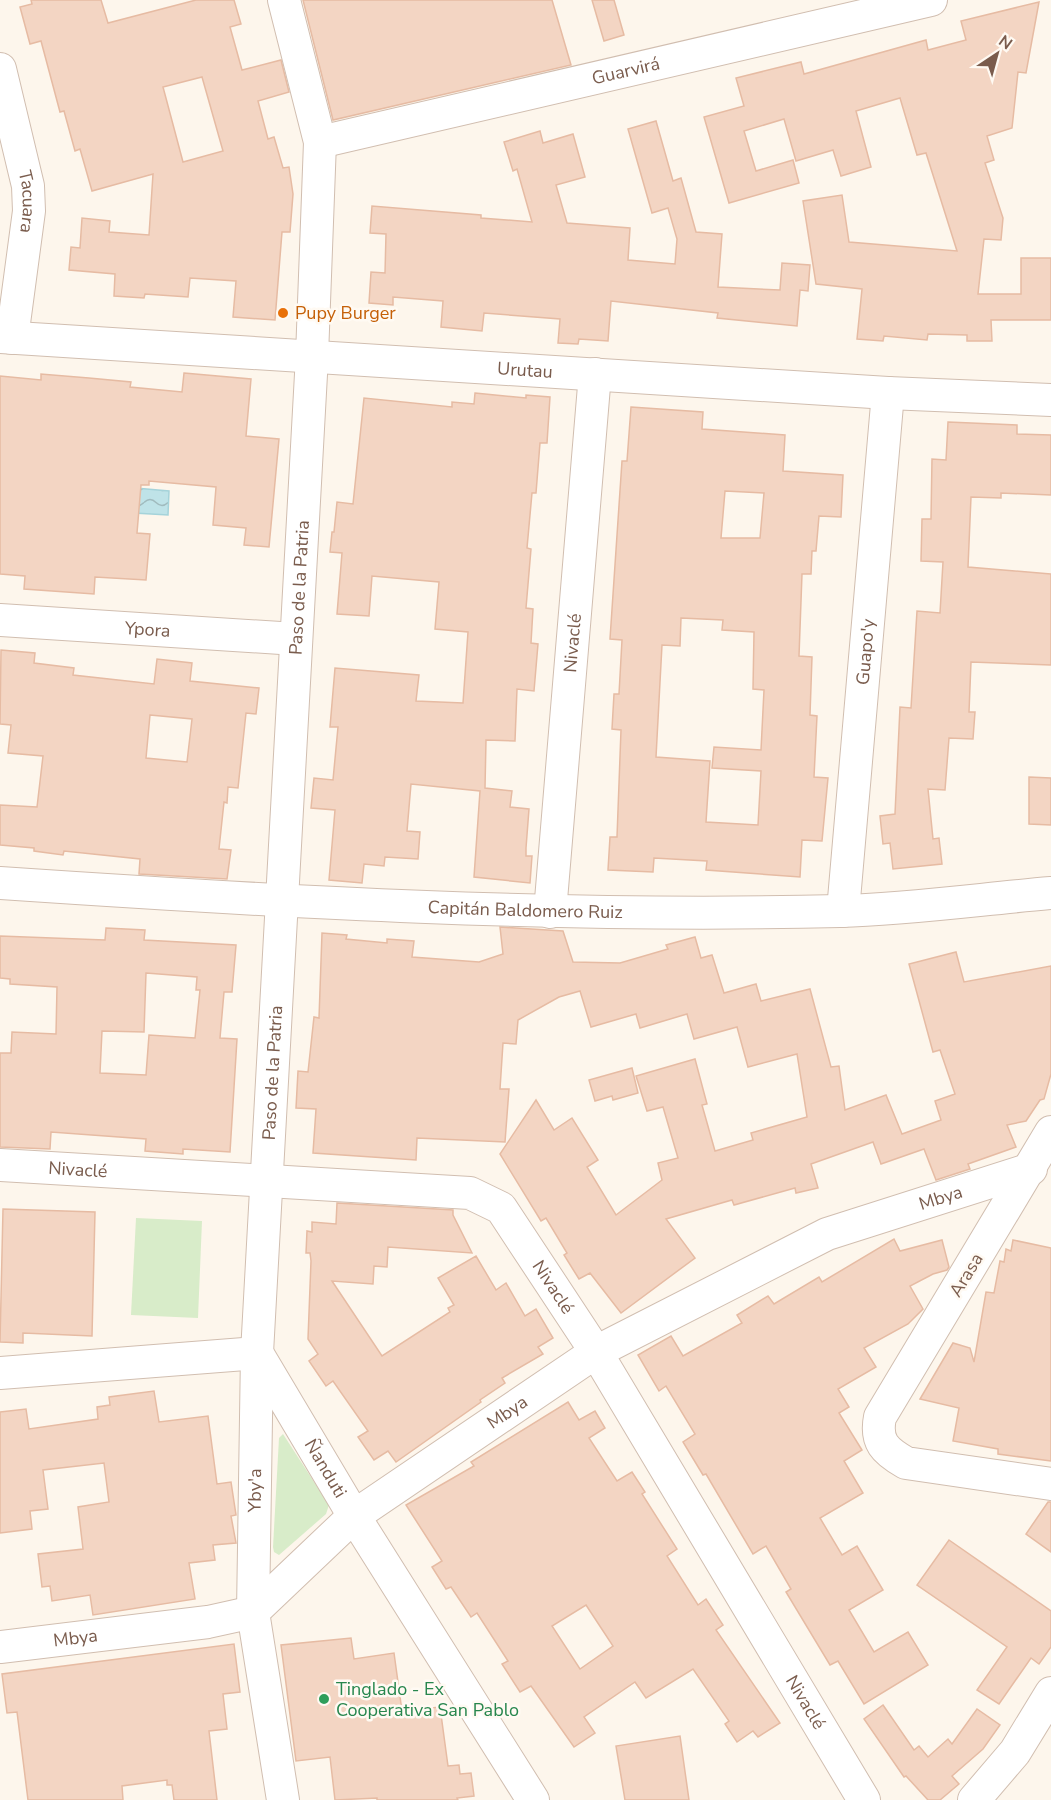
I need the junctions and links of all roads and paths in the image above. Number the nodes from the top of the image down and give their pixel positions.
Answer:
1 (284, 0) edge
2 (931, 0) edge
3 (0, 69) edge
4 (320, 142) junction
5 (6, 337) edge
6 (312, 356) junction
7 (595, 374) junction
8 (888, 393) junction
9 (1051, 400) edge
10 (0, 620) edge
11 (296, 639) junction
12 (0, 883) edge
13 (1051, 893) edge
14 (283, 902) junction
15 (843, 911) junction
16 (550, 912) junction
17 (1051, 1132) edge
18 (0, 1165) edge
19 (1031, 1169) junction
20 (264, 1179) junction
21 (596, 1352) junction
22 (256, 1353) junction
23 (0, 1372) edge
24 (1051, 1484) edge
25 (354, 1516) junction
26 (253, 1611) junction
27 (0, 1647) edge
28 (1051, 1693) edge
29 (283, 1800) edge
30 (533, 1800) edge
31 (864, 1800) edge
32 (974, 1800) edge

1 - 4 street, Paso de la Patria
2 - 4 street, Guarvirá
3 - 5 street, Tacuara
4 - 6 street, Paso de la Patria
5 - 6 street, Urutau
6 - 7 street, Urutau
6 - 11 street, Paso de la Patria
7 - 8 street, Urutau
7 - 16 street, Nivaclé
8 - 9 street, Urutau
8 - 15 street, Guapo'y
10 - 11 street, Ypora
11 - 14 street, Paso de la Patria
12 - 14 street, Capitán Baldomero Ruiz
13 - 15 street, Capitán Baldomero Ruiz
14 - 16 street, Capitán Baldomero Ruiz
14 - 20 street, Paso de la Patria
15 - 16 street, Capitán Baldomero Ruiz
17 - 19 street, Arasa
18 - 20 street, Nivaclé
19 - 21 street, Mbya
19 - 24 street, Arasa
20 - 21 street, Nivaclé
20 - 22 street, Yby'a
21 - 25 street, Mbya
21 - 31 street, Nivaclé
22 - 23 street
22 - 25 street, Ñanduti
22 - 26 street, Yby'a
25 - 26 street, Mbya
25 - 30 street, Ñanduti
26 - 27 street, Mbya
26 - 29 street, Yby'a
28 - 32 street

